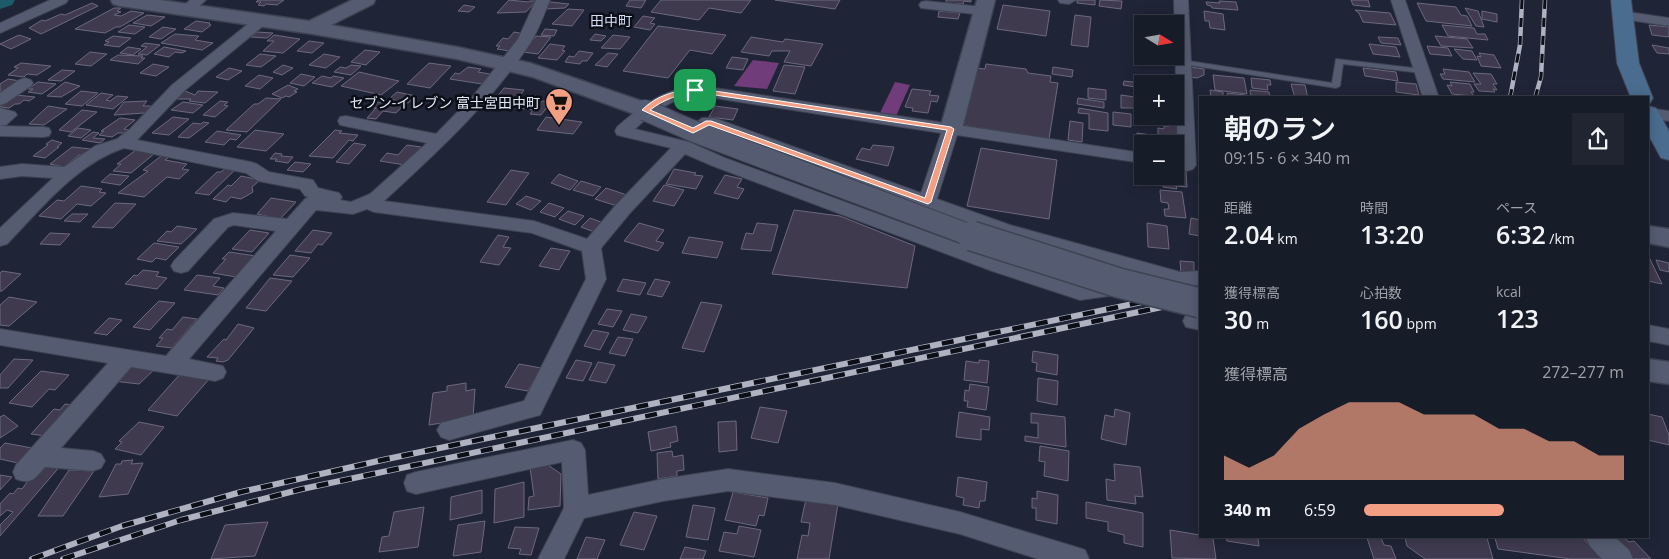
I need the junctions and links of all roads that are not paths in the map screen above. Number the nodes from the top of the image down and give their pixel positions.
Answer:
1 (61, 0) edge
2 (120, 0) edge
3 (366, 0) edge
4 (543, 0) edge
5 (1181, 0) edge
6 (1398, 0) edge
7 (193, 5) edge
8 (926, 5) dead end
9 (984, 5) edge
10 (1621, 7) edge
11 (1181, 15) edge
12 (263, 20) junction
13 (1669, 22) edge
14 (314, 26) junction
15 (0, 29) edge
16 (1184, 62) edge
17 (507, 64) junction
18 (1183, 65) edge
19 (1422, 71) junction
20 (26, 83) dead end
21 (1430, 96) edge
22 (1641, 96) edge
23 (0, 100) edge
24 (1193, 109) edge
25 (645, 110) junction
26 (0, 113) edge
27 (1649, 113) edge
28 (1649, 115) edge
29 (1669, 116) edge
30 (0, 121) edge
31 (346, 121) dead end
32 (951, 129) junction
33 (0, 131) edge
34 (43, 132) dead end
35 (688, 138) junction
36 (440, 140) junction
37 (123, 144) junction
38 (1669, 153) edge
39 (1134, 157) edge
40 (1187, 165) edge
41 (0, 173) edge
42 (68, 173) junction
43 (352, 202) dead end
44 (928, 202) junction
45 (374, 206) dead end
46 (291, 226) junction
47 (1649, 234) edge
48 (1669, 238) edge
49 (0, 239) edge
50 (591, 247) junction
51 (181, 266) dead end
52 (1199, 278) edge
53 (1180, 279) junction
54 (1198, 315) edge
55 (1649, 333) edge
56 (0, 337) edge
57 (1669, 337) edge
58 (126, 358) junction
59 (171, 365) junction
60 (1649, 370) edge
61 (214, 372) dead end
62 (1669, 373) edge
63 (449, 430) dead end
64 (93, 461) dead end
65 (416, 483) dead end
66 (576, 509) junction
67 (1599, 538) edge
68 (551, 559) edge
69 (1076, 559) edge
70 (1620, 559) edge

1 - 15 street
2 - 7 street
3 - 14 street
4 - 17 street
5 - 11 street
6 - 19 street
7 - 12 street
8 - 9 street
9 - 32 street
10 - 13 street
10 - 22 main road
12 - 14 street
12 - 37 street
14 - 17 street
16 - 19 lane
17 - 25 street
17 - 36 street
18 - 24 street
19 - 21 street
20 - 23 street
24 - 40 street
25 - 32 street
25 - 35 street, bridge
26 - 30 street
27 - 29 street
28 - 38 main road
31 - 36 street
32 - 39 street
32 - 44 street
33 - 34 street
35 - 44 street
35 - 50 street
35 - 53 street
35 - 54 street, bridge
36 - 46 street
37 - 42 street
37 - 43 street
41 - 42 street
42 - 49 street
44 - 53 street
45 - 50 street
46 - 51 street
46 - 59 street
47 - 48 street
50 - 63 street
52 - 53 street
55 - 57 street
56 - 58 street
58 - 59 street
58 - 64 street
59 - 61 street
60 - 62 street
65 - 66 street
66 - 68 street
66 - 69 street
67 - 70 street

